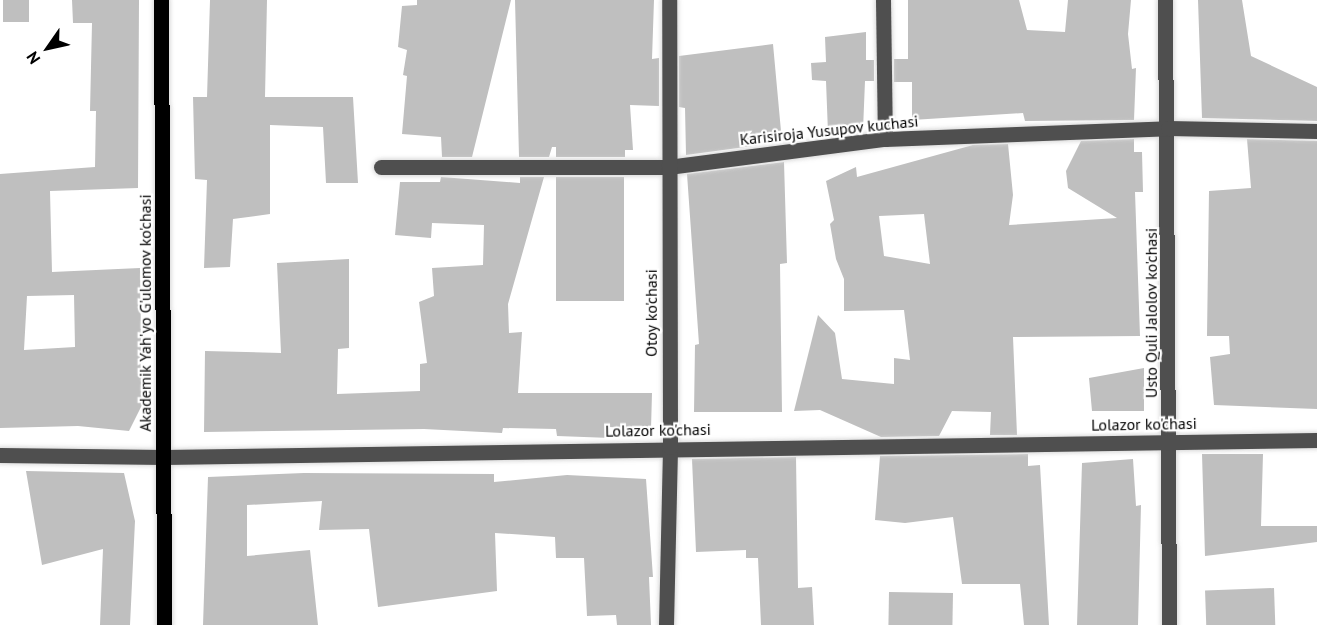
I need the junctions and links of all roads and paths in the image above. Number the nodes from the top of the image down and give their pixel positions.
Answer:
1 (161, 0) edge
2 (669, 0) edge
3 (883, 0) edge
4 (1165, 0) edge
5 (1168, 128) junction
6 (1317, 131) edge
7 (885, 139) junction
8 (381, 167) dead end
9 (668, 167) junction
10 (1317, 440) edge
11 (1170, 441) junction
12 (670, 447) junction
13 (0, 455) edge
14 (164, 457) junction
15 (164, 625) edge
16 (666, 625) edge
17 (1169, 625) edge

1 - 14 main road, Akademik Yah'yo G'ulomov ko'chasi
2 - 9 street, Otoy ko'chasi
3 - 7 street
4 - 5 street, Usto Quli Jalolov ko'chasi
5 - 6 street, Karisiroja Yusupov kuchasi
5 - 7 street, Karisiroja Yusupov kuchasi
5 - 11 street, Usto Quli Jalolov ko'chasi
7 - 9 street, Karisiroja Yusupov kuchasi
8 - 9 street, Karisiroja Yusupov kuchasi
9 - 12 street, Otoy ko'chasi
10 - 11 street, Lolazor ko'chasi
11 - 12 street, Lolazor ko'chasi
11 - 17 street, Usto Quli Jalolov ko'chasi
12 - 14 street, Lolazor ko'chasi
12 - 16 street, Otoy ko'chasi
13 - 14 street, Lolazor ko'chasi
14 - 15 main road, Akademik Yah'yo G'ulomov ko'chasi

